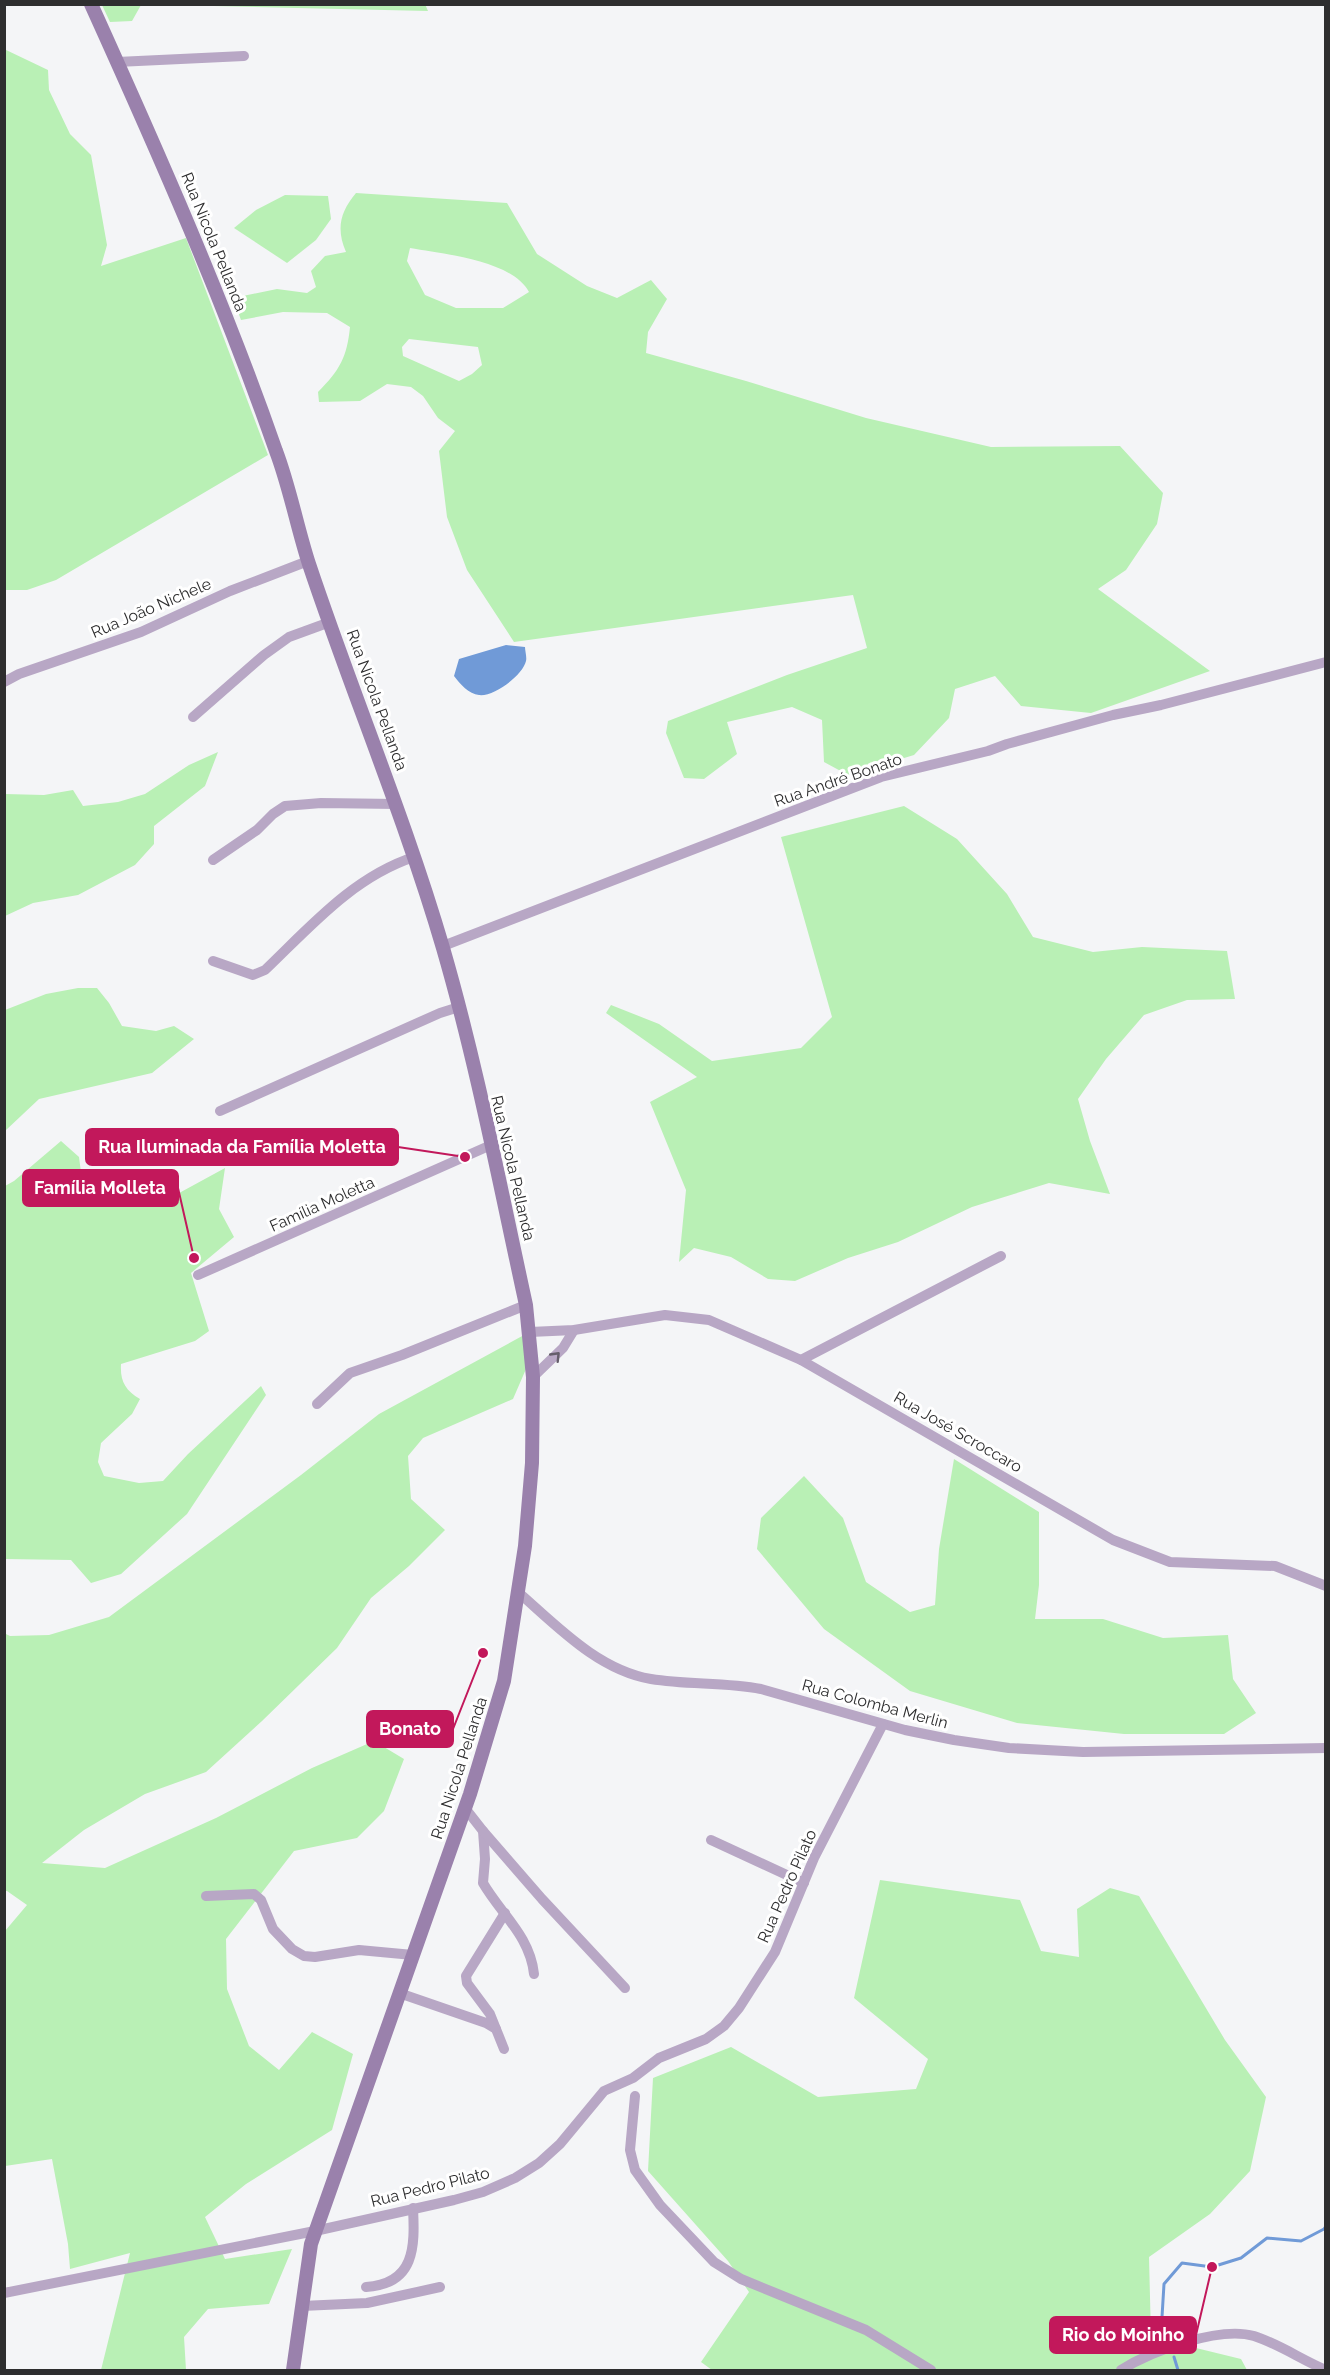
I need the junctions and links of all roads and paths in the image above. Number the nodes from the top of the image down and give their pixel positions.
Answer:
1 (92, 4) edge
2 (244, 56) dead end
3 (117, 62) junction
4 (308, 561) junction
5 (330, 622) junction
6 (1326, 662) edge
7 (4, 682) edge
8 (193, 717) dead end
9 (397, 804) junction
10 (414, 857) junction
11 (213, 860) dead end
12 (443, 946) junction
13 (213, 961) dead end
14 (459, 1007) junction
15 (220, 1111) dead end
16 (491, 1146) junction
17 (1000, 1256) dead end
18 (198, 1275) dead end
19 (526, 1305) junction
20 (574, 1330) junction
21 (530, 1332) junction
22 (801, 1360) junction
23 (533, 1377) junction
24 (318, 1404) dead end
25 (1326, 1586) edge
26 (518, 1592) junction
27 (883, 1724) junction
28 (1326, 1748) edge
29 (465, 1808) junction
30 (483, 1831) junction
31 (711, 1840) dead end
32 (804, 1883) junction
33 (206, 1896) dead end
34 (505, 1913) junction
35 (413, 1955) junction
36 (534, 1974) dead end
37 (625, 1988) dead end
38 (399, 1993) junction
39 (496, 2030) junction
40 (504, 2049) dead end
41 (635, 2096) dead end
42 (413, 2208) junction
43 (315, 2231) junction
44 (366, 2287) dead end
45 (440, 2287) dead end
46 (4, 2293) edge
47 (302, 2306) junction
48 (293, 2370) edge
49 (931, 2370) edge
50 (1121, 2370) edge
51 (1326, 2370) edge

1 - 3 main road, Rua Nicola Pellanda
2 - 3 street
3 - 4 main road, Rua Nicola Pellanda
4 - 5 main road, Rua Nicola Pellanda
4 - 7 street, Rua João Nichele
5 - 8 street
5 - 9 main road, Rua Nicola Pellanda
6 - 12 street, Rua André Bonato
9 - 10 main road, Rua Nicola Pellanda
9 - 11 street
10 - 12 main road, Rua Nicola Pellanda
10 - 13 street
12 - 14 main road, Rua Nicola Pellanda
14 - 15 street
14 - 16 main road, Rua Nicola Pellanda
16 - 18 street, Família Moletta
16 - 19 main road, Rua Nicola Pellanda
17 - 22 street
19 - 21 main road, Rua Nicola Pellanda
19 - 24 street
20 - 21 street, Rua José Scroccaro
20 - 22 street, Rua José Scroccaro
23 -> 20 street
21 - 23 main road, Rua Nicola Pellanda
22 - 25 street, Rua José Scroccaro
23 - 26 main road, Rua Nicola Pellanda
26 - 27 street, Rua Colomba Merlin
26 - 29 main road, Rua Nicola Pellanda
27 - 28 street, Rua Colomba Merlin
27 - 32 street, Rua Pedro Pilato
29 - 30 street
29 - 35 main road, Rua Nicola Pellanda
30 - 34 street
30 - 37 street
31 - 32 street
32 - 42 street, Rua Pedro Pilato
33 - 35 street
34 - 36 street
34 - 39 street
35 - 38 main road, Rua Nicola Pellanda
38 - 39 street
38 - 43 main road, Rua Nicola Pellanda
39 - 40 street
41 - 49 street
42 - 43 street, Rua Pedro Pilato
42 - 44 street
43 - 46 street, Rua Pedro Pilato
43 - 47 main road, Rua Nicola Pellanda
45 - 47 street
47 - 48 main road, Rua Nicola Pellanda
50 - 51 street

